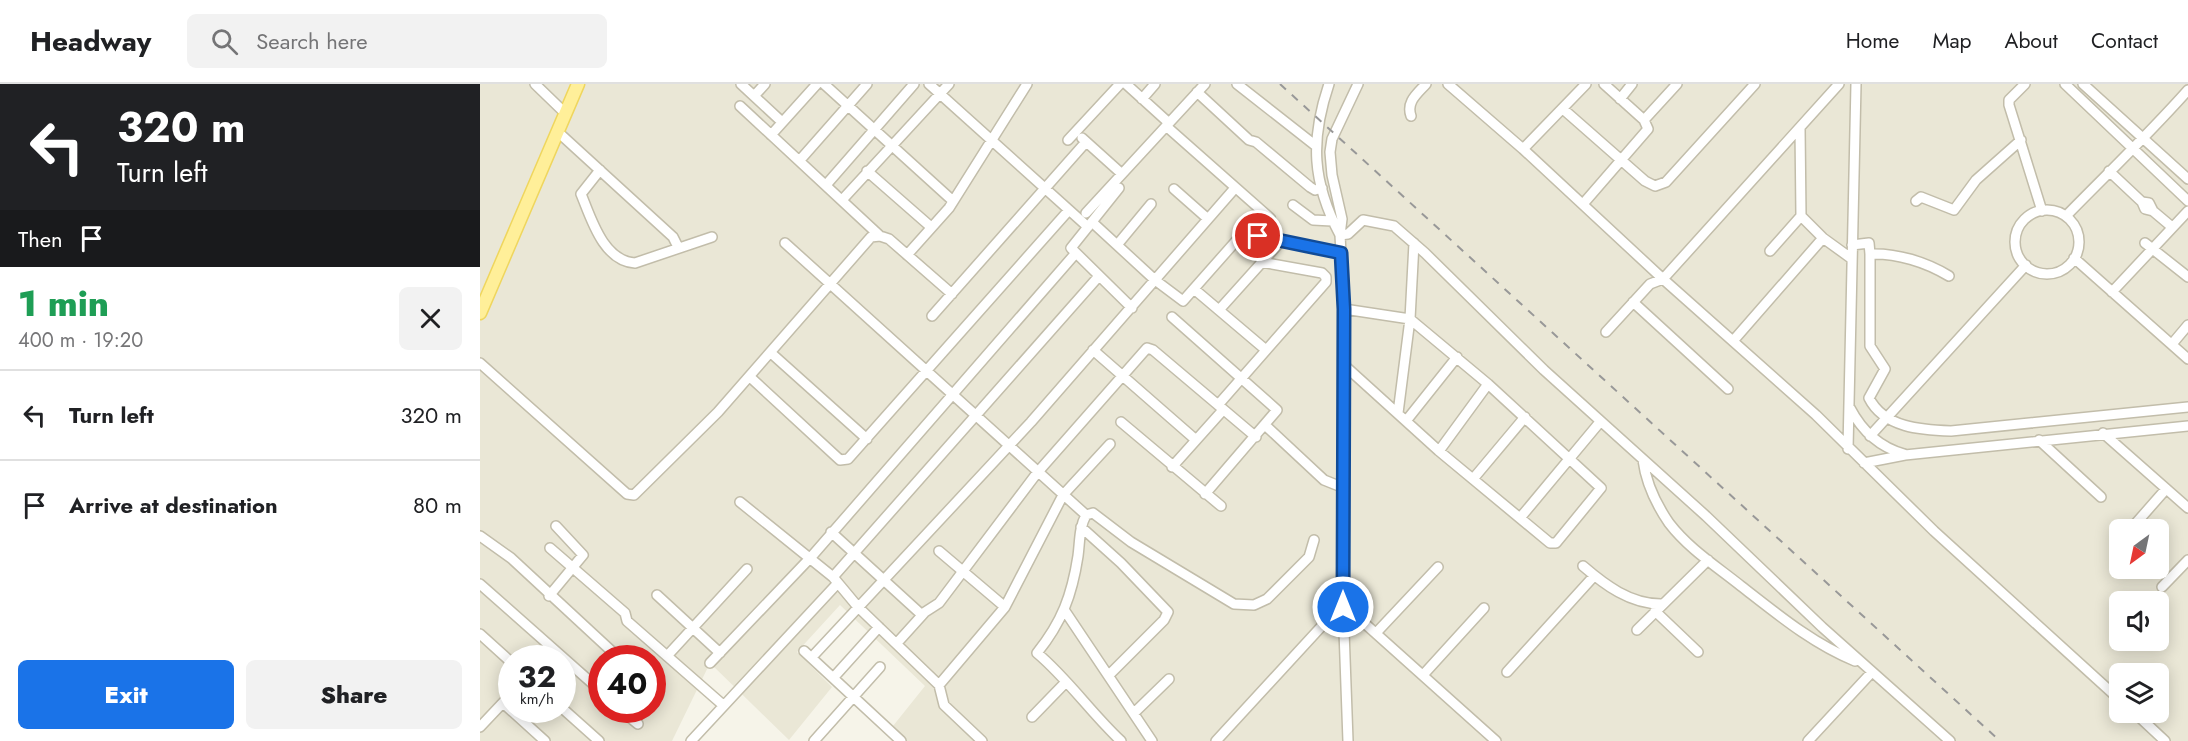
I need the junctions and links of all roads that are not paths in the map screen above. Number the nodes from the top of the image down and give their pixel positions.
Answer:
1 (535, 84) edge
2 (578, 84) edge
3 (741, 84) edge
4 (765, 84) edge
5 (817, 84) edge
6 (824, 84) edge
7 (867, 84) edge
8 (914, 84) edge
9 (930, 84) edge
10 (949, 84) edge
11 (1027, 84) edge
12 (1120, 84) edge
13 (1126, 84) edge
14 (1155, 84) edge
15 (1205, 84) edge
16 (1237, 84) edge
17 (1329, 84) edge
18 (1358, 84) edge
19 (1426, 84) edge
20 (1449, 84) edge
21 (1586, 84) edge
22 (1604, 84) edge
23 (1632, 84) edge
24 (1677, 84) edge
25 (1755, 84) edge
26 (1839, 84) edge
27 (1856, 84) edge
28 (2025, 84) edge
29 (2065, 84) edge
30 (2083, 84) edge
31 (2188, 90) edge
32 (1197, 92) junction
33 (940, 94) junction
34 (754, 96) junction
35 (1142, 99) junction
36 (1620, 99) junction
37 (848, 105) junction
38 (740, 106) dead end
39 (1563, 109) junction
40 (566, 114) junction
41 (1411, 116) dead end
42 (1644, 120) junction
43 (782, 123) junction
44 (1168, 125) junction
45 (1800, 128) junction
46 (874, 130) junction
47 (558, 132) junction
48 (1076, 132) junction
49 (771, 135) junction
50 (993, 139) junction
51 (1068, 140) dead end
52 (2021, 140) junction
53 (2144, 140) junction
54 (1086, 142) junction
55 (892, 146) junction
56 (1316, 146) junction
57 (2133, 148) junction
58 (1523, 149) junction
59 (1622, 159) junction
60 (800, 160) junction
61 (600, 170) junction
62 (867, 171) junction
63 (2109, 171) junction
64 (1122, 174) junction
65 (2188, 179) edge
66 (826, 185) junction
67 (1045, 188) junction
68 (1235, 188) junction
69 (1322, 188) junction
70 (1119, 189) dead end
71 (1174, 189) dead end
72 (842, 200) junction
73 (953, 201) junction
74 (1916, 201) dead end
75 (2188, 201) edge
76 (1151, 204) dead end
77 (1583, 204) junction
78 (1293, 205) dead end
79 (1069, 210) junction
80 (2042, 211) junction
81 (2188, 211) edge
82 (1086, 213) dead end
83 (1800, 216) junction
84 (2066, 216) junction
85 (1208, 219) junction
86 (1332, 221) junction
87 (1090, 225) junction
88 (2172, 227) junction
89 (932, 228) junction
90 (1340, 235) junction
91 (880, 236) junction
92 (1258, 236) junction
93 (712, 237) dead end
94 (1823, 238) junction
95 (1281, 241) junction
96 (785, 243) dead end
97 (1414, 243) junction
98 (1117, 245) junction
99 (1852, 245) junction
100 (2148, 246) junction
101 (678, 247) junction
102 (1770, 251) dead end
103 (1341, 253) junction
104 (1075, 254) junction
105 (1870, 254) junction
106 (907, 255) junction
107 (2074, 258) junction
108 (1852, 259) junction
109 (1261, 262) junction
110 (2026, 265) junction
111 (1099, 276) junction
112 (1949, 276) dead end
113 (2188, 277) edge
114 (1663, 279) junction
115 (1155, 280) junction
116 (830, 285) junction
117 (1194, 289) junction
118 (2112, 292) junction
119 (952, 294) junction
120 (1633, 302) junction
121 (1132, 308) junction
122 (1344, 309) junction
123 (1219, 310) junction
124 (480, 313) edge
125 (933, 316) dead end
126 (1172, 317) dead end
127 (1410, 319) junction
128 (2188, 325) edge
129 (1606, 332) dead end
130 (1733, 341) junction
131 (2172, 344) junction
132 (1093, 350) junction
133 (1266, 350) junction
134 (771, 353) junction
135 (1457, 357) junction
136 (2188, 359) edge
137 (480, 363) edge
138 (1344, 365) junction
139 (926, 372) junction
140 (750, 376) junction
141 (1122, 376) junction
142 (1241, 378) junction
143 (1488, 384) junction
144 (1728, 389) dead end
145 (951, 394) junction
146 (1848, 406) junction
147 (1220, 407) junction
148 (2188, 407) edge
149 (1398, 413) junction
150 (978, 416) junction
151 (1525, 417) junction
152 (1888, 417) junction
153 (1406, 421) junction
154 (1121, 422) dead end
155 (1600, 422) junction
156 (1266, 426) junction
157 (2188, 426) edge
158 (2103, 433) junction
159 (1870, 436) junction
160 (1256, 437) junction
161 (867, 438) junction
162 (1196, 440) junction
163 (2039, 440) junction
164 (1110, 444) dead end
165 (1008, 445) junction
166 (1848, 448) junction
167 (1439, 451) junction
168 (1905, 455) junction
169 (1569, 459) junction
170 (1643, 460) junction
171 (1864, 463) junction
172 (1172, 467) junction
173 (1037, 473) junction
174 (1473, 479) junction
175 (1344, 488) junction
176 (2166, 489) junction
177 (1205, 494) junction
178 (1063, 495) junction
179 (2101, 497) dead end
180 (740, 502) dead end
181 (1221, 506) dead end
182 (2188, 508) edge
183 (1086, 515) junction
184 (1520, 518) junction
185 (2140, 519) edge
186 (556, 526) dead end
187 (1081, 527) junction
188 (831, 532) junction
189 (480, 536) edge
190 (1314, 540) dead end
191 (550, 548) dead end
192 (939, 551) dead end
193 (853, 552) junction
194 (809, 560) junction
195 (1708, 560) junction
196 (2188, 560) edge
197 (1583, 566) dead end
198 (1438, 567) dead end
199 (573, 569) junction
200 (747, 569) dead end
201 (963, 571) junction
202 (1594, 576) junction
203 (883, 580) junction
204 (835, 581) junction
205 (480, 584) edge
206 (2163, 587) dead end
207 (657, 595) dead end
208 (549, 596) junction
209 (1343, 605) junction
210 (858, 607) junction
211 (1005, 607) junction
212 (1484, 608) dead end
213 (1658, 608) junction
214 (1065, 611) junction
215 (922, 615) junction
216 (879, 627) junction
217 (693, 628) junction
218 (1636, 630) dead end
219 (1376, 633) junction
220 (480, 634) edge
221 (897, 643) junction
222 (548, 645) edge
223 (604, 645) edge
224 (498, 650) edge
225 (804, 651) dead end
226 (1698, 652) dead end
227 (720, 653) junction
228 (667, 656) junction
229 (812, 657) junction
230 (710, 663) dead end
231 (1863, 664) junction
232 (880, 667) dead end
233 (576, 670) edge
234 (1507, 672) dead end
235 (1872, 672) junction
236 (1108, 675) junction
237 (1423, 675) junction
238 (834, 676) junction
239 (1169, 679) dead end
240 (588, 680) edge
241 (1066, 682) junction
242 (939, 685) junction
243 (2109, 690) edge
244 (855, 697) junction
245 (723, 705) junction
246 (498, 708) edge
247 (1135, 711) junction
248 (1032, 717) dead end
249 (576, 720) edge
250 (524, 723) edge
251 (2146, 723) edge
252 (481, 731) edge
253 (1220, 737) edge
254 (544, 741) edge
255 (599, 741) edge
256 (691, 741) edge
257 (814, 741) edge
258 (901, 741) edge
259 (982, 741) edge
260 (1121, 741) edge
261 (1152, 741) edge
262 (1231, 741) edge
263 (1348, 741) edge
264 (1496, 741) edge
265 (1808, 741) edge
266 (1950, 741) edge
267 (2165, 741) edge

1 - 40 street
2 - 40 main road
3 - 34 street
4 - 34 street
5 - 43 street
6 - 37 street
7 - 37 street
8 - 46 street
9 - 33 street
10 - 33 street
11 - 50 street
12 - 48 street
13 - 35 street
14 - 35 street
15 - 32 street
16 - 56 street
17 - 56 street
18 - 90 street
19 - 41 street
20 - 58 street
21 - 39 street
22 - 36 street
23 - 36 street
24 - 42 street
25 - 59 street
26 - 45 street
27 - 99 street
28 - 52 street
29 - 57 street
30 - 53 street
31 - 53 street
32 - 44 street
32 - 69 street
33 - 50 street
33 - 55 street
34 - 43 street
35 - 44 street
36 - 42 street
37 - 46 street
37 - 60 street
38 - 49 street
39 - 58 street
39 - 59 street
40 - 47 main road
42 - 59 street
43 - 49 street
44 - 64 street
44 - 68 street
45 - 83 street
45 - 114 street
46 - 55 street
46 - 66 street
47 - 61 street
47 - 124 main road
48 - 51 street
48 - 54 street
49 - 60 street
50 - 67 street
50 - 73 street
52 - 74 street
52 - 80 street
53 - 57 street
53 - 65 street
54 - 64 street
54 - 67 street
55 - 62 street
55 - 73 street
56 - 69 street
57 - 63 street
57 - 75 street
58 - 77 street
59 - 77 street
60 - 66 street
61 - 101 street
61 - 101 street
62 - 72 street
62 - 89 street
63 - 84 street
63 - 88 street
64 - 82 street
66 - 72 street
67 - 79 street
67 - 119 street
68 - 85 street
68 - 92 street
69 - 86 street
70 - 87 street
71 - 85 street
72 - 91 street
73 - 89 street
76 - 98 street
77 - 114 street
78 - 86 street
79 - 87 street
79 - 139 street
80 - 84 street
80 - 110 street
81 - 88 street
83 - 94 street
83 - 102 street
84 - 107 street
85 - 115 street
86 - 90 street
87 - 98 street
87 - 104 street
88 - 100 street
89 - 106 street
90 - 97 street
90 - 103 street
91 - 106 street
91 - 116 street
92 - 95 street
92 - 117 street
93 - 101 street
94 - 108 street
94 - 130 street
95 - 103 street
95 - 109 street
96 - 116 street
97 - 127 street
97 - 155 street
98 - 115 street
99 - 105 street
99 - 108 street
100 - 113 street
100 - 118 street
103 - 122 street
104 - 111 street
104 - 145 street
105 - 112 street
105 - 152 street
106 - 119 street
107 - 110 street
107 - 118 street
108 - 146 street
109 - 123 street
109 - 133 street
110 - 152 street
111 - 121 street
111 - 150 street
114 - 120 street
114 - 130 street
115 - 117 street
115 - 121 street
116 - 134 street
116 - 139 street
117 - 123 street
118 - 131 street
119 - 125 street
120 - 129 street
120 - 144 street
121 - 132 street
122 - 127 street
122 - 138 street
123 - 133 street
126 - 142 street
127 - 135 street
127 - 149 street
128 - 131 street
130 - 166 street
131 - 136 street
132 - 141 street
132 - 165 street
133 - 142 street
134 - 140 street
134 - 161 street
135 - 143 street
135 - 153 street
137 - 140 street
138 - 149 street
138 - 175 street
139 - 145 street
139 - 161 street
140 - 161 street
141 - 147 street
141 - 162 street
141 - 173 street
142 - 147 street
142 - 156 street
143 - 151 street
143 - 167 street
145 - 150 street
145 - 188 street
146 - 159 street
146 - 166 street
147 - 160 street
147 - 162 street
148 - 152 street
149 - 153 street
150 - 165 street
150 - 193 street
151 - 169 street
151 - 174 street
152 - 159 street
153 - 167 street
154 - 172 street
155 - 169 street
155 - 170 street
156 - 160 street
156 - 175 street
157 - 158 street
158 - 163 street
158 - 176 street
159 - 168 street
160 - 177 street
162 - 172 street
163 - 168 street
163 - 179 street
164 - 178 street
165 - 173 street
165 - 203 street
166 - 171 street
167 - 174 street
168 - 171 street
169 - 184 street
169 - 184 street
170 - 195 street
170 - 231 street
171 - 243 street
172 - 177 street
173 - 178 street
173 - 201 street
174 - 184 street
175 - 209 street
176 - 182 street
176 - 185 street
177 - 181 street
178 - 183 street
178 - 211 street
180 - 194 street
183 - 187 street
183 - 190 street
186 - 199 street
187 - 214 street
187 - 236 street
188 - 193 street
188 - 194 street
189 - 208 street
191 - 199 street
192 - 201 street
193 - 203 street
193 - 204 street
194 - 204 street
194 - 227 street
195 - 213 street
195 - 231 street
196 - 206 street
197 - 202 street
198 - 219 street
199 - 208 street
199 - 228 street
200 - 217 street
201 - 211 street
201 - 215 street
202 - 213 street
202 - 234 street
203 - 210 street
203 - 215 street
204 - 210 street
204 - 245 street
205 - 222 street
207 - 217 street
208 - 223 street
209 - 219 street
209 - 253 street
209 - 263 street
210 - 216 street
210 - 229 street
211 - 242 street
212 - 237 street
213 - 218 street
213 - 226 street
214 - 236 street
214 - 241 street
215 - 221 street
216 - 221 street
216 - 238 street
217 - 227 street
217 - 228 street
219 - 237 street
220 - 224 street
221 - 242 street
225 - 229 street
227 - 230 street
228 - 245 street
229 - 238 street
231 - 235 street
232 - 244 street
233 - 240 street
235 - 265 street
235 - 266 street
236 - 247 street
237 - 264 street
238 - 244 street
239 - 247 street
241 - 248 street
241 - 260 street
242 - 259 street
244 - 257 street
244 - 258 street
245 - 256 street
246 - 252 street
247 - 261 street
249 - 255 street
250 - 254 street
251 - 267 street
253 - 262 street

